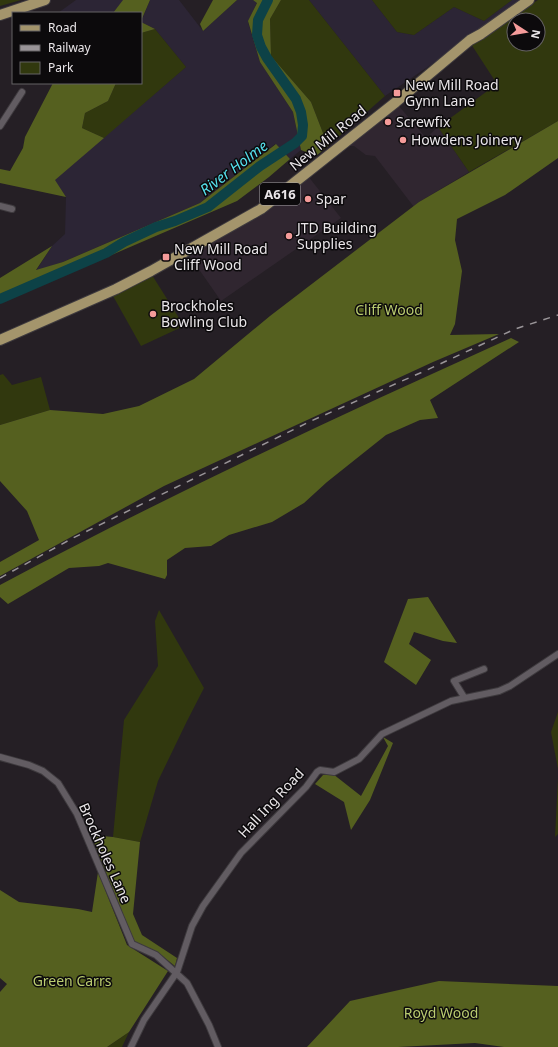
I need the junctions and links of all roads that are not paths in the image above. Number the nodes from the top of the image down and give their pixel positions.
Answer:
1 (45, 0) edge
2 (529, 0) edge
3 (0, 15) edge
4 (22, 92) dead end
5 (0, 126) edge
6 (0, 206) edge
7 (12, 209) dead end
8 (0, 340) edge
9 (558, 654) edge
10 (484, 669) dead end
11 (464, 697) junction
12 (0, 757) edge
13 (176, 972) junction
14 (131, 1047) edge
15 (218, 1047) edge

1 - 3 main road
2 - 8 main road, New Mill Road / A616
4 - 5 street
6 - 7 street
9 - 11 street, Hall Ing Road
10 - 11 street
11 - 13 street, Hall Ing Road
12 - 13 street, Brockholes Lane
13 - 14 street, Hall Ing Road
13 - 15 street, Brockholes Lane

